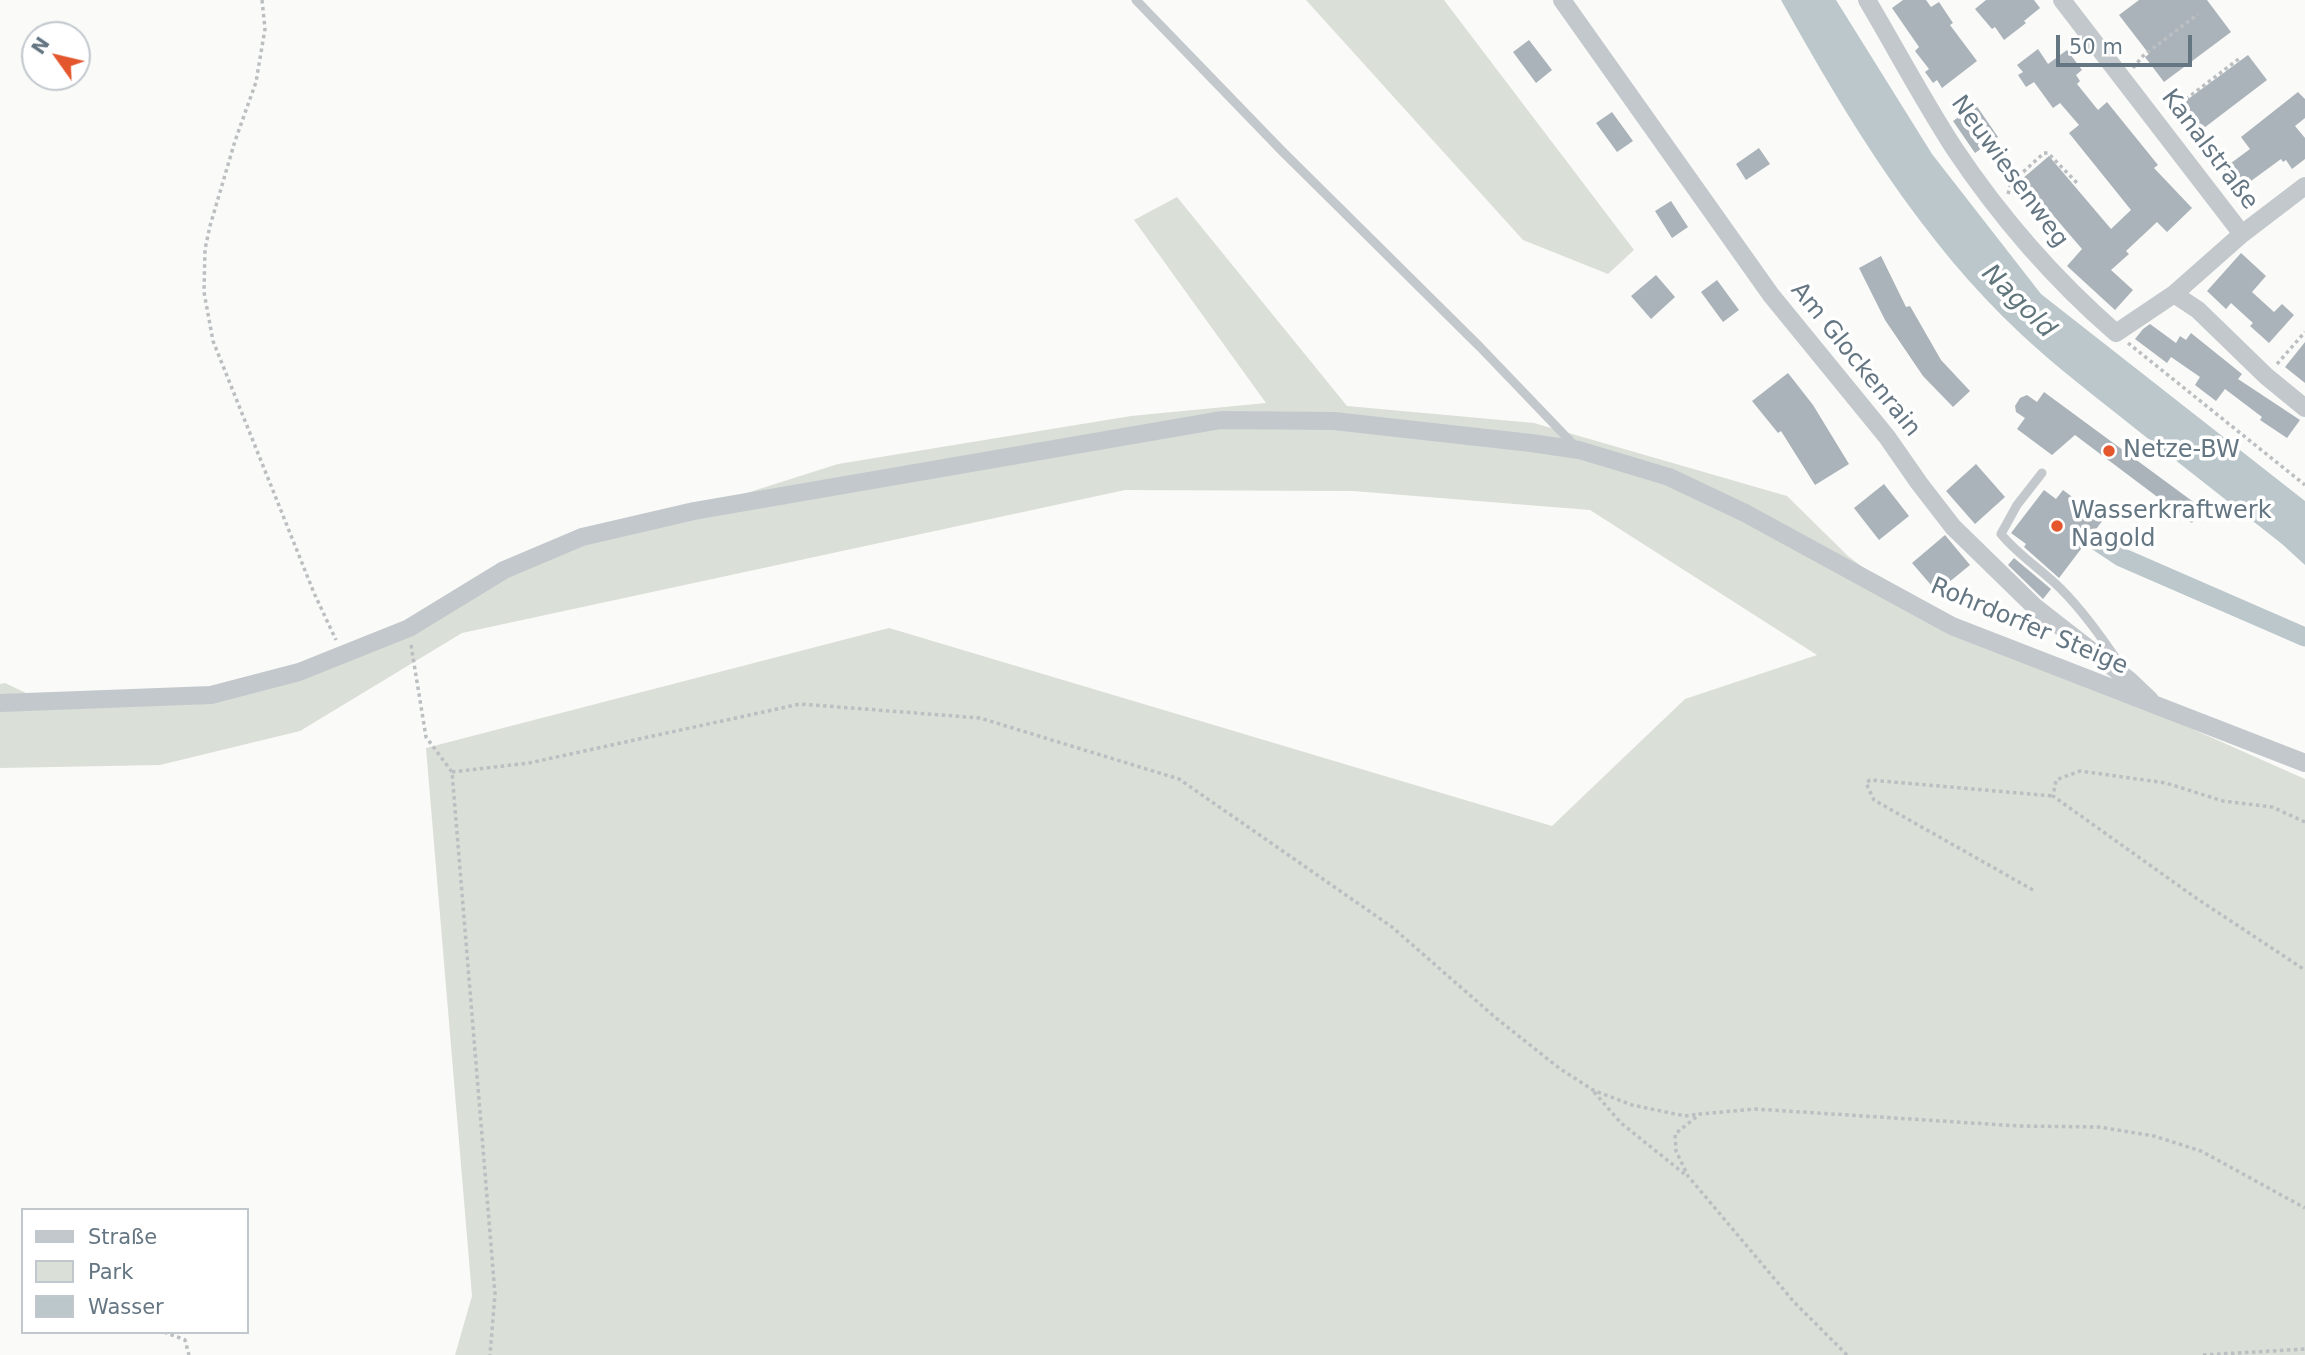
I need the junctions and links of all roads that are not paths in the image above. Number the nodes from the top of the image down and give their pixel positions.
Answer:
1 (1136, 0) edge
2 (1562, 0) edge
3 (1867, 0) edge
4 (2062, 0) edge
5 (2305, 186) edge
6 (2242, 234) junction
7 (2174, 294) junction
8 (2305, 408) edge
9 (1579, 450) junction
10 (2042, 473) dead end
11 (2129, 680) junction
12 (0, 703) edge
13 (2158, 708) junction
14 (2305, 763) edge

1 - 9 lane
2 - 11 street, Am Glockenrain
3 - 7 street, Neuwiesenweg
4 - 6 street, Kanalstraße
5 - 6 street, Kanalstraße
6 - 7 street
7 - 8 street
9 - 12 street, Rohrdorfer Steige
9 - 13 street, Rohrdorfer Steige
10 - 11 lane
11 - 13 street, Am Glockenrain
13 - 14 street, Rohrdorfer Steige

